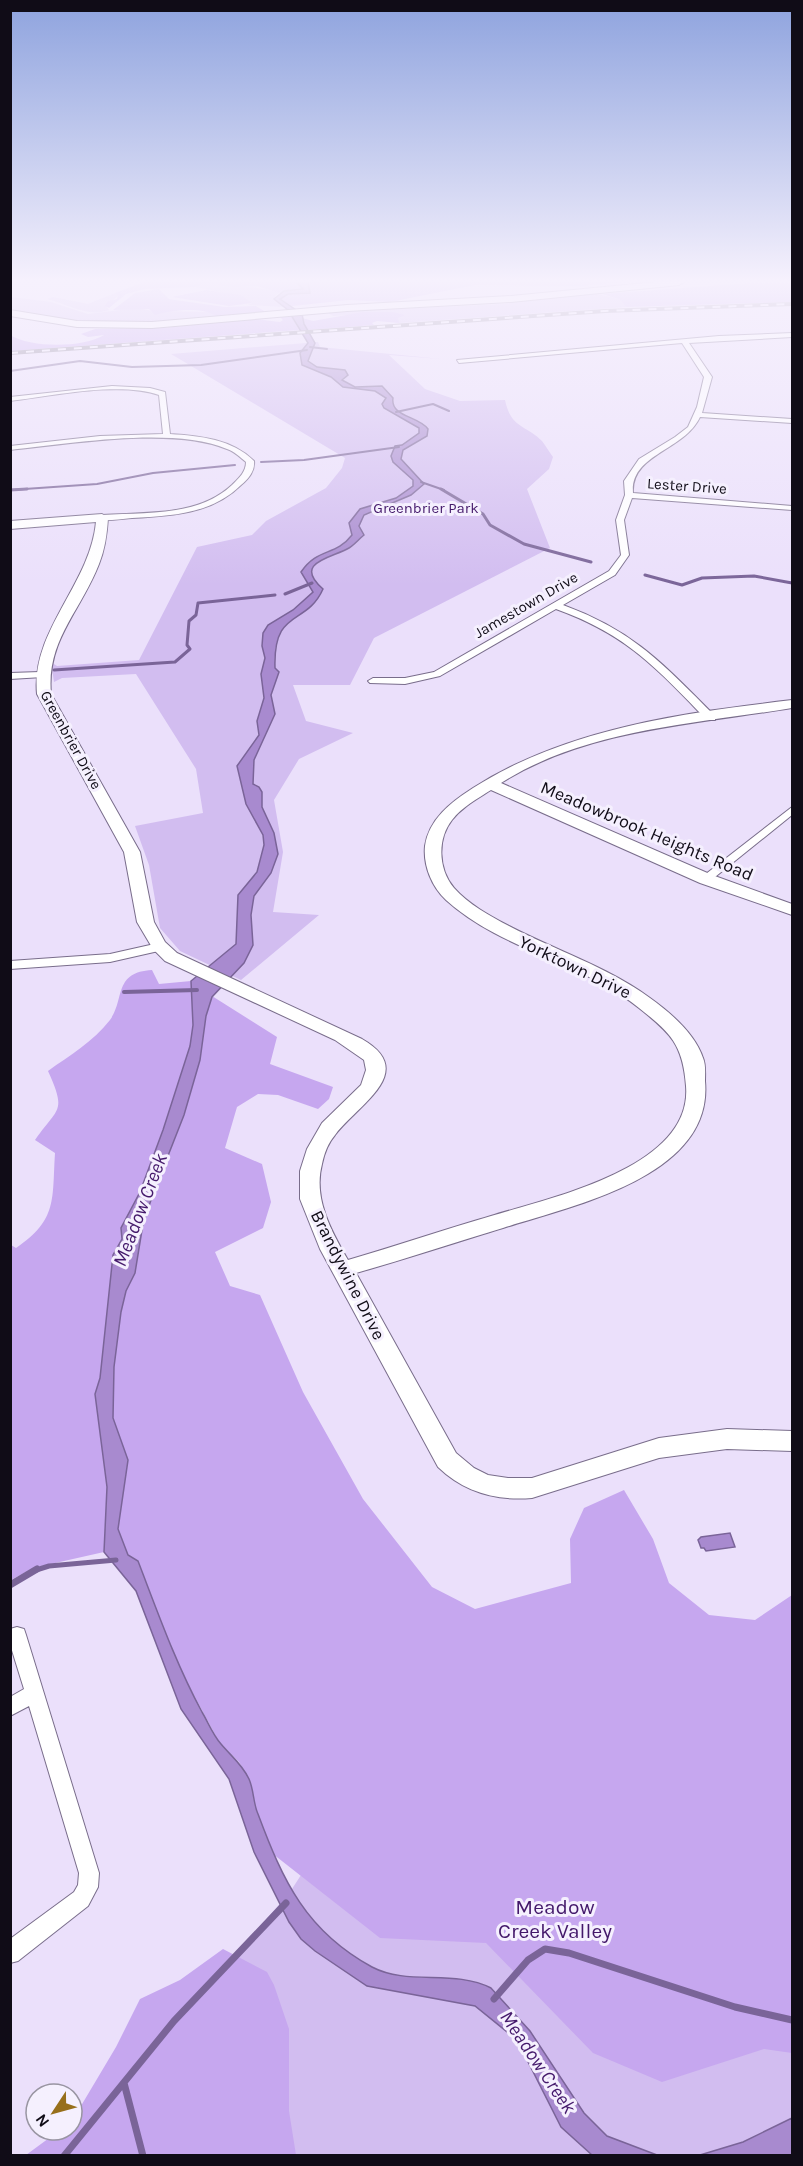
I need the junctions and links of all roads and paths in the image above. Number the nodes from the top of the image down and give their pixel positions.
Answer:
1 (706, 383) edge
2 (10, 399) edge
3 (698, 415) junction
4 (792, 421) edge
5 (167, 437) junction
6 (10, 448) edge
7 (629, 495) junction
8 (792, 508) edge
9 (102, 518) junction
10 (10, 525) edge
11 (554, 605) junction
12 (40, 675) junction
13 (10, 676) edge
14 (373, 681) dead end
15 (792, 704) edge
16 (711, 718) junction
17 (488, 783) junction
18 (792, 810) edge
19 (706, 879) junction
20 (792, 910) edge
21 (159, 947) junction
22 (10, 965) edge
23 (343, 1269) junction
24 (792, 1441) edge
25 (17, 1635) dead end
26 (33, 1694) junction
27 (10, 1707) edge
28 (10, 1953) edge

1 - 3 street, Lester Drive
2 - 5 street
3 - 4 street
3 - 7 street, Lester Drive
5 - 6 street
5 - 9 street
7 - 8 street, Lester Drive
7 - 11 street, Jamestown Drive
9 - 10 street
9 - 12 street, Greenbrier Drive
11 - 14 street, Jamestown Drive
11 - 16 street
12 - 13 street
12 - 21 street, Greenbrier Drive
15 - 16 street, Yorktown Drive
16 - 17 street, Yorktown Drive
17 - 19 street, Meadowbrook Heights Road
17 - 23 street, Yorktown Drive
18 - 19 street
19 - 20 street, Meadowbrook Heights Road
21 - 22 street
21 - 23 street, Brandywine Drive
23 - 24 street, Brandywine Drive
25 - 26 street
26 - 27 street
26 - 28 street

